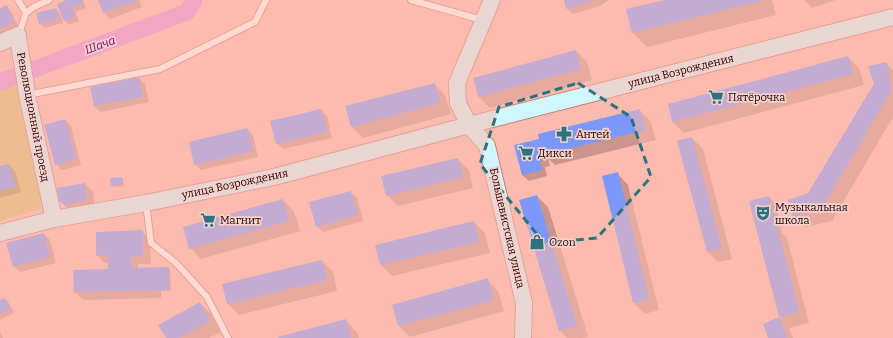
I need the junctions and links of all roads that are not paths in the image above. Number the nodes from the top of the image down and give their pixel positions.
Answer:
1 (18, 0) edge
2 (49, 0) edge
3 (266, 0) edge
4 (410, 0) edge
5 (492, 0) edge
6 (26, 14) junction
7 (893, 17) edge
8 (484, 21) junction
9 (19, 42) junction
10 (0, 43) edge
11 (26, 87) junction
12 (469, 125) junction
13 (146, 203) junction
14 (54, 219) junction
15 (0, 233) edge
16 (228, 338) edge
17 (523, 338) edge

1 - 6 lane
2 - 6 lane
3 - 11 lane
4 - 8 lane
5 - 8 main road
6 - 9 lane
7 - 12 main road, улица Возрождения
8 - 12 main road
9 - 10 main road, Революционный проезд
9 - 11 main road, Революционный проезд
11 - 14 main road, Революционный проезд
12 - 13 main road, улица Возрождения
12 - 17 main road, Большевистская улица
13 - 14 main road, улица Возрождения
13 - 16 lane
14 - 15 main road, улица Возрождения

